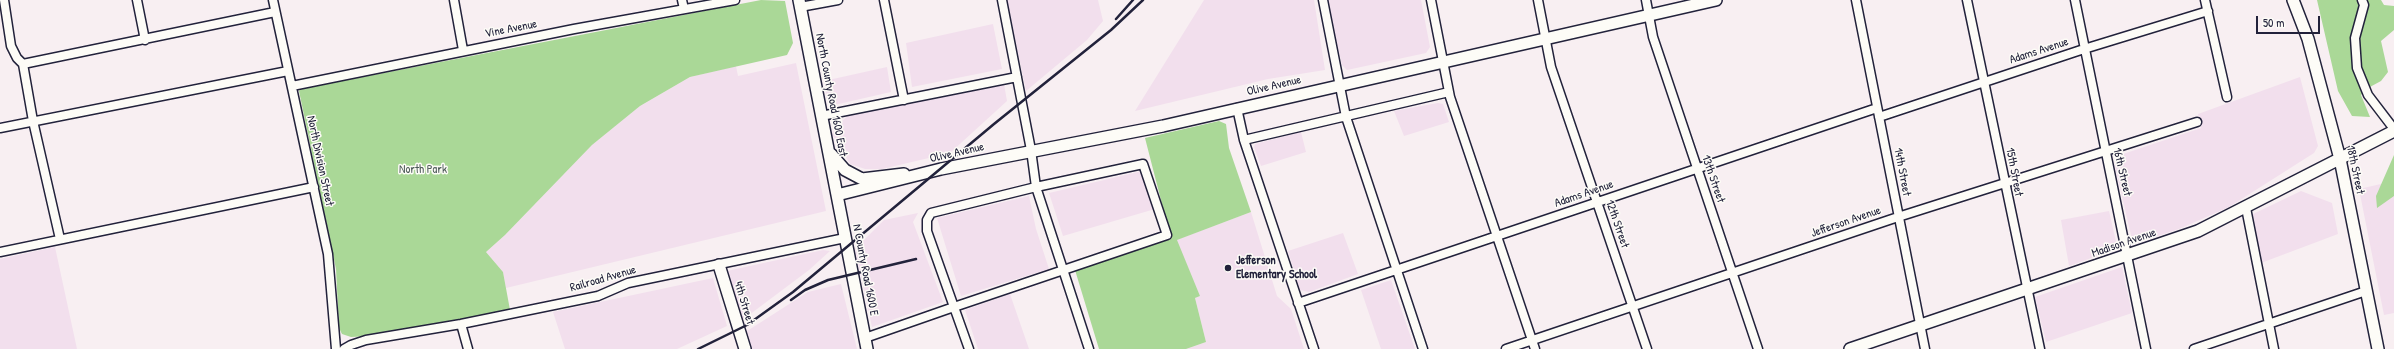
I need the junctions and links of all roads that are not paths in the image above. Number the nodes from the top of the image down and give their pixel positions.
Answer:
1 (4, 0) edge
2 (137, 0) edge
3 (272, 0) edge
4 (454, 0) edge
5 (682, 0) edge
6 (735, 0) edge
7 (838, 0) edge
8 (884, 0) edge
9 (1002, 0) edge
10 (1323, 0) edge
11 (1431, 0) edge
12 (1538, 0) edge
13 (1646, 0) edge
14 (1716, 0) edge
15 (1856, 0) edge
16 (1967, 0) edge
17 (2075, 0) edge
18 (2205, 0) edge
19 (2293, 0) edge
20 (2362, 0) edge
21 (799, 4) edge
22 (684, 9) junction
23 (2208, 11) junction
24 (275, 12) junction
25 (1648, 15) junction
26 (1546, 38) junction
27 (144, 40) junction
28 (2084, 49) junction
29 (463, 50) junction
30 (1443, 61) junction
31 (23, 64) junction
32 (288, 71) junction
33 (1017, 77) junction
34 (1984, 82) junction
35 (1340, 85) junction
36 (292, 86) junction
37 (1449, 92) junction
38 (2227, 97) dead end
39 (904, 100) junction
40 (1237, 108) junction
41 (1877, 108) junction
42 (821, 116) junction
43 (1346, 116) junction
44 (1879, 117) junction
45 (33, 121) junction
46 (2197, 122) dead end
47 (0, 128) edge
48 (2394, 130) edge
49 (1244, 140) junction
50 (828, 148) junction
51 (1031, 150) junction
52 (2105, 152) junction
53 (2340, 159) junction
54 (1697, 169) junction
55 (918, 176) junction
56 (2004, 184) junction
57 (1036, 186) junction
58 (314, 187) junction
59 (837, 195) junction
60 (1597, 202) junction
61 (2246, 208) junction
62 (1898, 217) junction
63 (1497, 236) junction
64 (845, 238) junction
65 (60, 239) junction
66 (0, 252) edge
67 (2128, 255) junction
68 (719, 265) junction
69 (1063, 270) junction
70 (1396, 270) junction
71 (1733, 273) junction
72 (2027, 290) junction
73 (2366, 291) junction
74 (1298, 303) junction
75 (1632, 306) junction
76 (954, 307) junction
77 (461, 324) junction
78 (2269, 324) junction
79 (1920, 326) junction
80 (1532, 340) junction
81 (866, 344) edge
82 (336, 349) edge
83 (344, 349) edge
84 (468, 349) edge
85 (745, 349) edge
86 (969, 349) edge
87 (1089, 349) edge
88 (1314, 349) edge
89 (1423, 349) edge
90 (1506, 349) edge
91 (1535, 349) edge
92 (1647, 349) edge
93 (1758, 349) edge
94 (1850, 349) edge
95 (1925, 349) edge
96 (2040, 349) edge
97 (2146, 349) edge
98 (2194, 349) edge
99 (2274, 349) edge
100 (2378, 349) edge

1 - 31 street
2 - 27 street
3 - 24 street, North Division Street
4 - 29 street
5 - 22 street
6 - 22 street, Vine Avenue
7 - 21 street
8 - 39 street
9 - 33 street
10 - 35 street
11 - 30 street
12 - 26 street, 12th Street
13 - 25 street, 13th Street
14 - 25 main road, Olive Avenue
15 - 41 street, 14th Street
16 - 34 street, 15th Street
17 - 28 street, 16th Street
18 - 23 street
19 - 53 main road, 18th Street
20 - 48 street
21 - 42 main road, North County Road 1600 East
22 - 29 street, Vine Avenue
23 - 28 street, Adams Avenue
23 - 38 street
24 - 27 street
24 - 32 street, North Division Street
25 - 26 main road, Olive Avenue
25 - 54 street, 13th Street
26 - 30 main road, Olive Avenue
26 - 60 street, 12th Street
27 - 31 street
28 - 34 street, Adams Avenue
28 - 52 street, 16th Street
29 - 36 street, Vine Avenue
30 - 35 main road, Olive Avenue
30 - 37 street
31 - 45 street
32 - 36 street, North Division Street
32 - 45 street
33 - 39 street
33 - 51 street
34 - 44 street, Adams Avenue
34 - 56 street, 15th Street
35 - 40 main road, Olive Avenue
35 - 43 street
36 - 58 street, North Division Street
37 - 43 street
37 - 63 street
39 - 42 street
40 - 49 street
40 - 51 main road, Olive Avenue
41 - 44 street, 14th Street
41 - 54 street, Adams Avenue
42 - 50 main road, North County Road 1600 East
43 - 49 street
43 - 70 street
44 - 62 street, 14th Street
45 - 47 street
45 - 65 street
46 - 52 street, Jefferson Avenue
48 - 53 main road, Madison Avenue
49 - 74 street
50 - 55 main road
50 - 59 main road, North County Road 1600 East
51 - 55 main road, Olive Avenue
51 - 57 street
52 - 56 street, Jefferson Avenue
52 - 67 street, 16th Street
53 - 61 main road, Madison Avenue
53 - 73 main road, 18th Street
54 - 60 street, Adams Avenue
54 - 71 street, 13th Street
55 - 59 main road, Olive Avenue
56 - 62 street, Jefferson Avenue
56 - 72 street, 15th Street
57 - 69 street
57 - 69 street
57 - 76 street
58 - 65 street
58 - 82 street, North Division Street
59 - 64 main road, N County Road 1600 E
60 - 63 street, Adams Avenue
60 - 75 street, 12th Street
61 - 67 main road, Madison Avenue
61 - 78 street
62 - 71 street, Jefferson Avenue
62 - 79 street, 14th Street
63 - 70 street, Adams Avenue
63 - 80 street
64 - 68 street, Railroad Avenue
64 - 81 main road, N County Road 1600 E
65 - 66 street
67 - 72 main road, Madison Avenue
67 - 97 street, 16th Street
68 - 77 street, Railroad Avenue
68 - 85 main road, 4th Street
69 - 76 street
69 - 87 street
70 - 74 street, Adams Avenue
70 - 89 street
71 - 75 street, Jefferson Avenue
71 - 93 street, 13th Street
72 - 79 main road, Madison Avenue
72 - 96 street, 15th Street
73 - 78 street
73 - 100 main road, 18th Street
74 - 88 street
75 - 80 street, Jefferson Avenue
75 - 92 street, 12th Street
76 - 81 street
76 - 86 street
77 - 83 street, Railroad Avenue
77 - 84 street
78 - 98 street
78 - 99 street
79 - 94 main road, Madison Avenue
79 - 95 street, 14th Street
80 - 90 street, Jefferson Avenue
80 - 91 street

